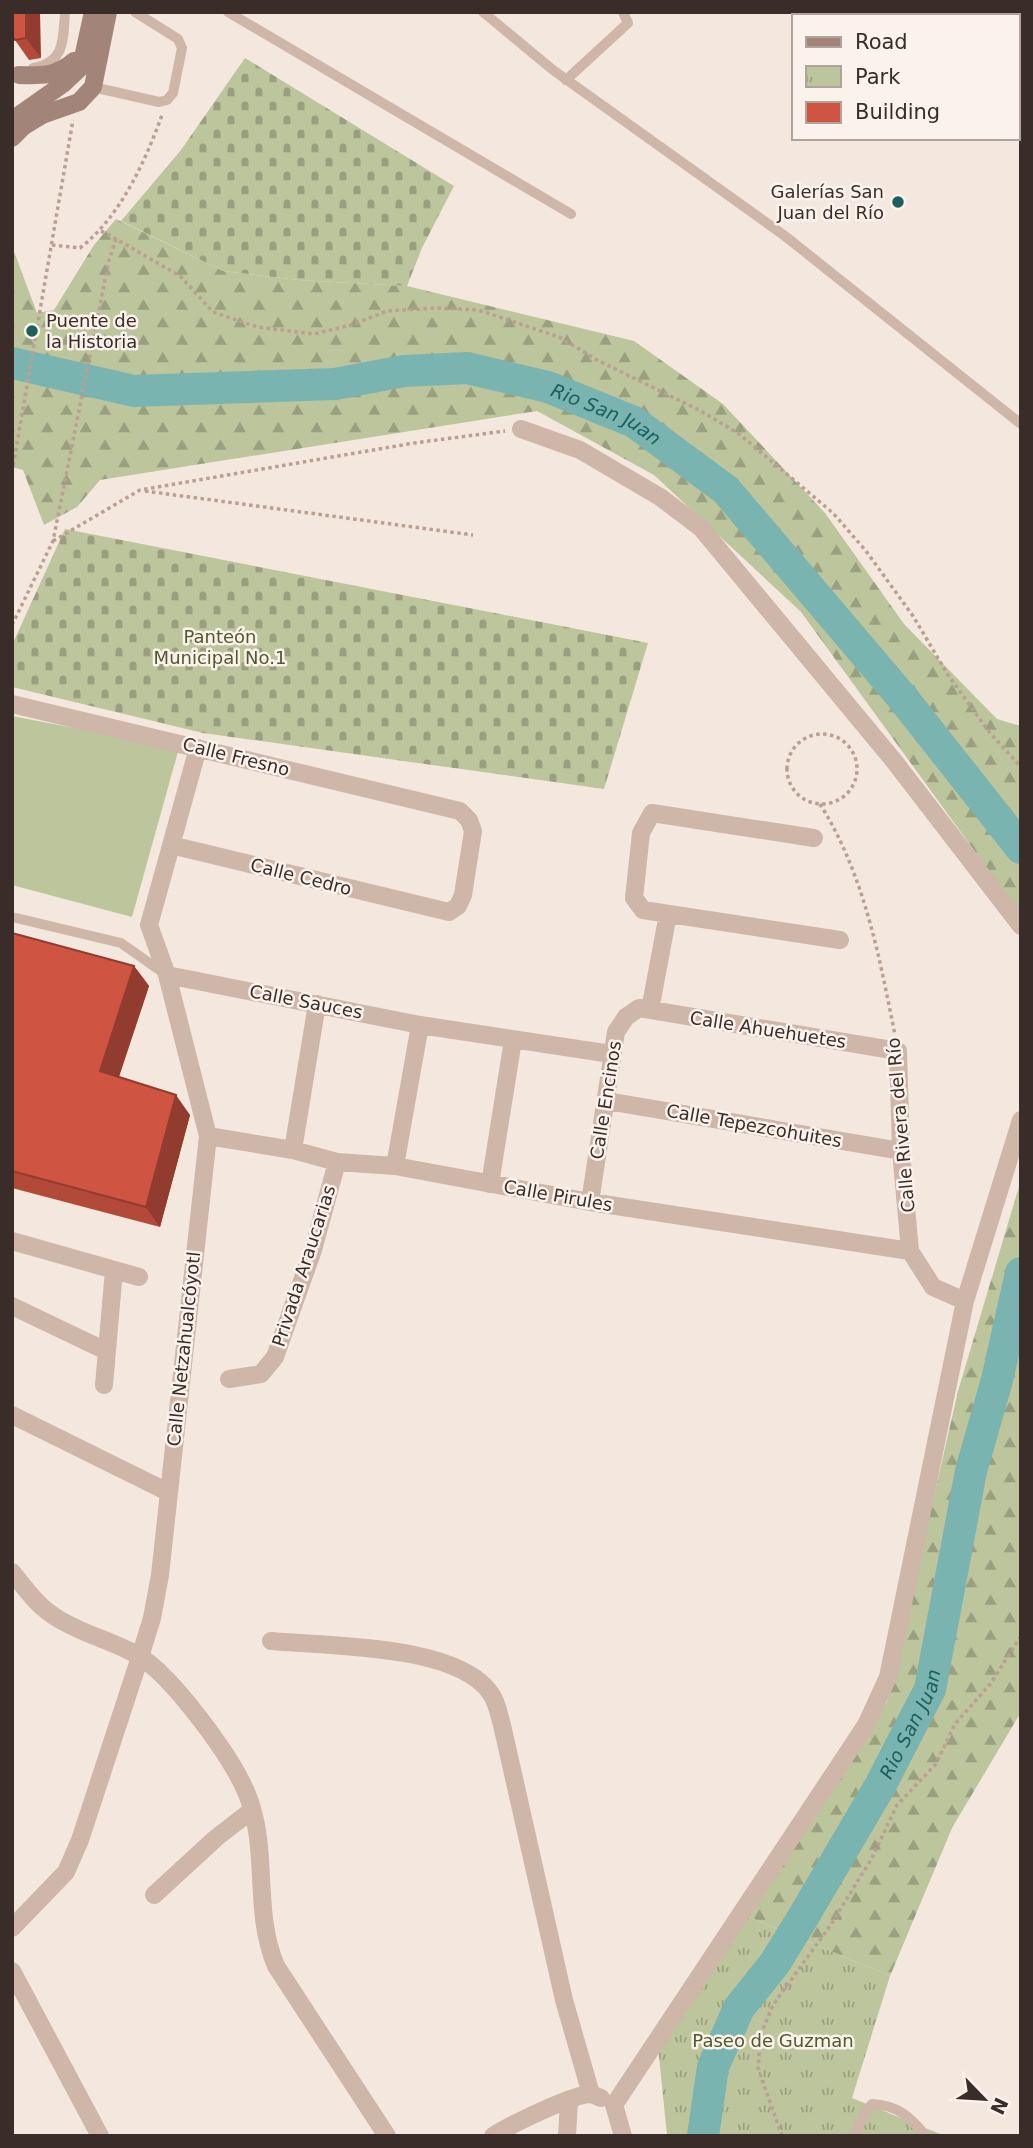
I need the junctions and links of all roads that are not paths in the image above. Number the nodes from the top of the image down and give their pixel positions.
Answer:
1 (65, 12) edge
2 (93, 12) edge
3 (108, 12) edge
4 (135, 12) edge
5 (228, 12) edge
6 (484, 12) edge
7 (623, 12) edge
8 (87, 49) junction
9 (16, 70) edge
10 (566, 80) junction
11 (93, 88) junction
12 (54, 107) junction
13 (16, 121) edge
14 (571, 214) dead end
15 (1021, 424) edge
16 (521, 429) road end
17 (12, 704) edge
18 (198, 748) junction
19 (814, 838) dead end
20 (171, 845) junction
21 (430, 909) joint
22 (668, 914) junction
23 (12, 917) edge
24 (1021, 926) edge
25 (840, 940) dead end
26 (167, 975) junction
27 (317, 1004) junction
28 (645, 1009) junction
29 (420, 1025) junction
30 (513, 1040) junction
31 (898, 1051) joint
32 (611, 1054) junction
33 (607, 1101) junction
34 (1021, 1120) edge
35 (208, 1136) junction
36 (293, 1150) junction
37 (901, 1151) junction
38 (337, 1161) junction
39 (395, 1166) junction
40 (490, 1184) junction
41 (590, 1202) junction
42 (12, 1241) edge
43 (910, 1251) junction
44 (114, 1270) junction
45 (139, 1277) dead end
46 (965, 1301) junction
47 (12, 1306) edge
48 (106, 1352) junction
49 (229, 1379) dead end
50 (104, 1385) dead end
51 (12, 1415) edge
52 (168, 1492) junction
53 (12, 1572) edge
54 (271, 1641) dead end
55 (140, 1657) junction
56 (252, 1810) junction
57 (154, 1895) dead end
58 (12, 1928) edge
59 (12, 1971) edge
60 (591, 2094) junction
61 (569, 2101) junction
62 (614, 2105) junction
63 (100, 2136) edge
64 (387, 2136) edge
65 (493, 2136) edge
66 (566, 2136) edge
67 (623, 2136) edge
68 (855, 2136) edge
69 (926, 2136) edge

1 - 9 lane
2 - 8 main road
3 - 11 main road
4 - 11 lane
5 - 14 lane
6 - 10 lane
7 - 10 lane
8 - 9 main road
8 - 12 main road
9 - 12 main road
10 - 15 lane
11 - 12 main road
12 - 13 main road
16 - 24 street
17 - 18 street, Calle Fresno
18 - 20 street, Calle Netzahualcóyotl
18 - 21 street, Calle Fresno
19 - 22 street
20 - 21 street, Calle Cedro
20 - 26 street, Calle Netzahualcóyotl
22 - 25 street
22 - 28 street
23 - 26 lane, Calle Sauces
26 - 27 street, Calle Sauces
26 - 35 street, Calle Netzahualcóyotl
27 - 29 street, Calle Sauces
27 - 36 street
28 - 31 street, Calle Ahuehuetes
28 - 32 street, Calle Encinos
29 - 30 street, Calle Sauces
29 - 39 street
30 - 32 street, Calle Sauces
30 - 40 street
31 - 37 street, Calle Rivera del Río
32 - 33 street, Calle Encinos
33 - 37 street, Calle Tepezcohuites
33 - 41 street, Calle Encinos
34 - 46 street
35 - 36 street, Calle Pirules
35 - 52 street, Calle Netzahualcóyotl
36 - 38 street, Calle Pirules
37 - 43 street, Calle Rivera del Río
38 - 39 street, Calle Pirules
38 - 49 street, Privada Araucarias
39 - 40 street, Calle Pirules
40 - 41 street, Calle Pirules
41 - 43 street, Calle Pirules
42 - 44 street
43 - 46 street
44 - 45 street
44 - 48 street
46 - 62 street
47 - 48 street
48 - 50 street
51 - 52 street
52 - 55 street, Calle Netzahualcóyotl
53 - 55 street
54 - 60 street
55 - 56 street
55 - 58 street, Calle Netzahualcóyotl
56 - 57 street
56 - 64 street
59 - 63 street
60 - 61 street
60 - 62 street
61 - 65 street
61 - 66 street
62 - 67 street
68 - 69 lane

